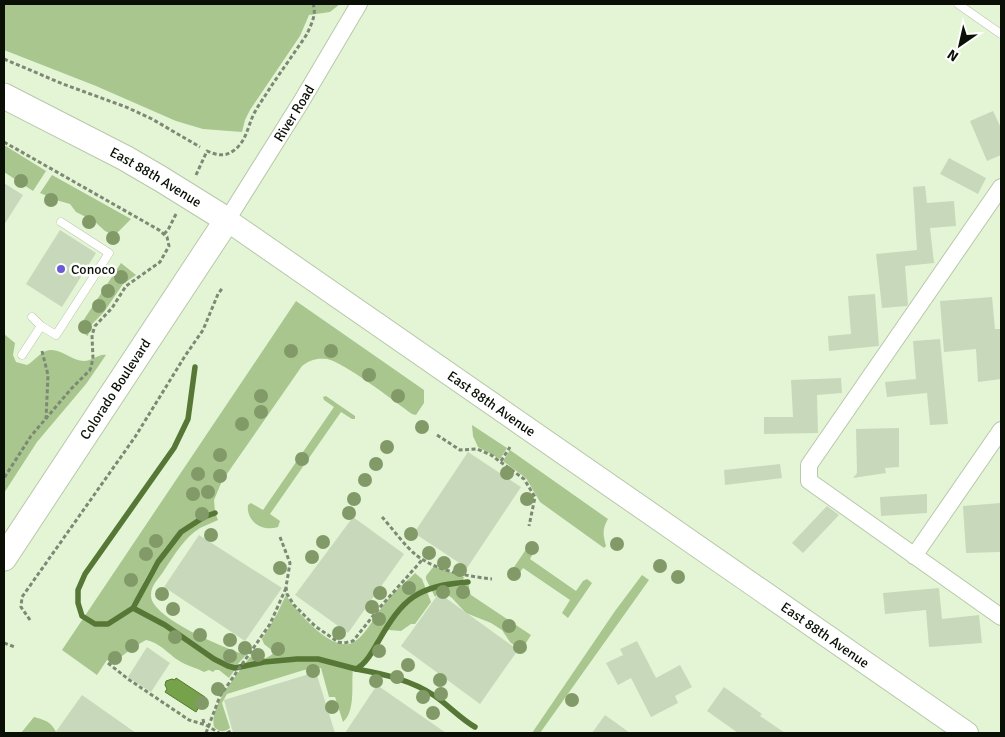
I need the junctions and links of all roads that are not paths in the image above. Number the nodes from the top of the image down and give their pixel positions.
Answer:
1 (359, 4) edge
2 (958, 4) edge
3 (1001, 34) edge
4 (4, 96) edge
5 (1001, 188) edge
6 (227, 220) junction
7 (61, 222) dead end
8 (32, 317) dead end
9 (42, 326) junction
10 (22, 355) dead end
11 (1001, 430) edge
12 (914, 556) junction
13 (4, 558) edge
14 (1001, 617) edge
15 (967, 733) edge

1 - 6 street, River Road
2 - 3 lane
4 - 6 main road, East 88th Avenue
5 - 12 street
6 - 13 main road, Colorado Boulevard
6 - 15 main road, East 88th Avenue
7 - 9 lane
8 - 9 lane
9 - 10 lane
11 - 12 street
12 - 14 street

